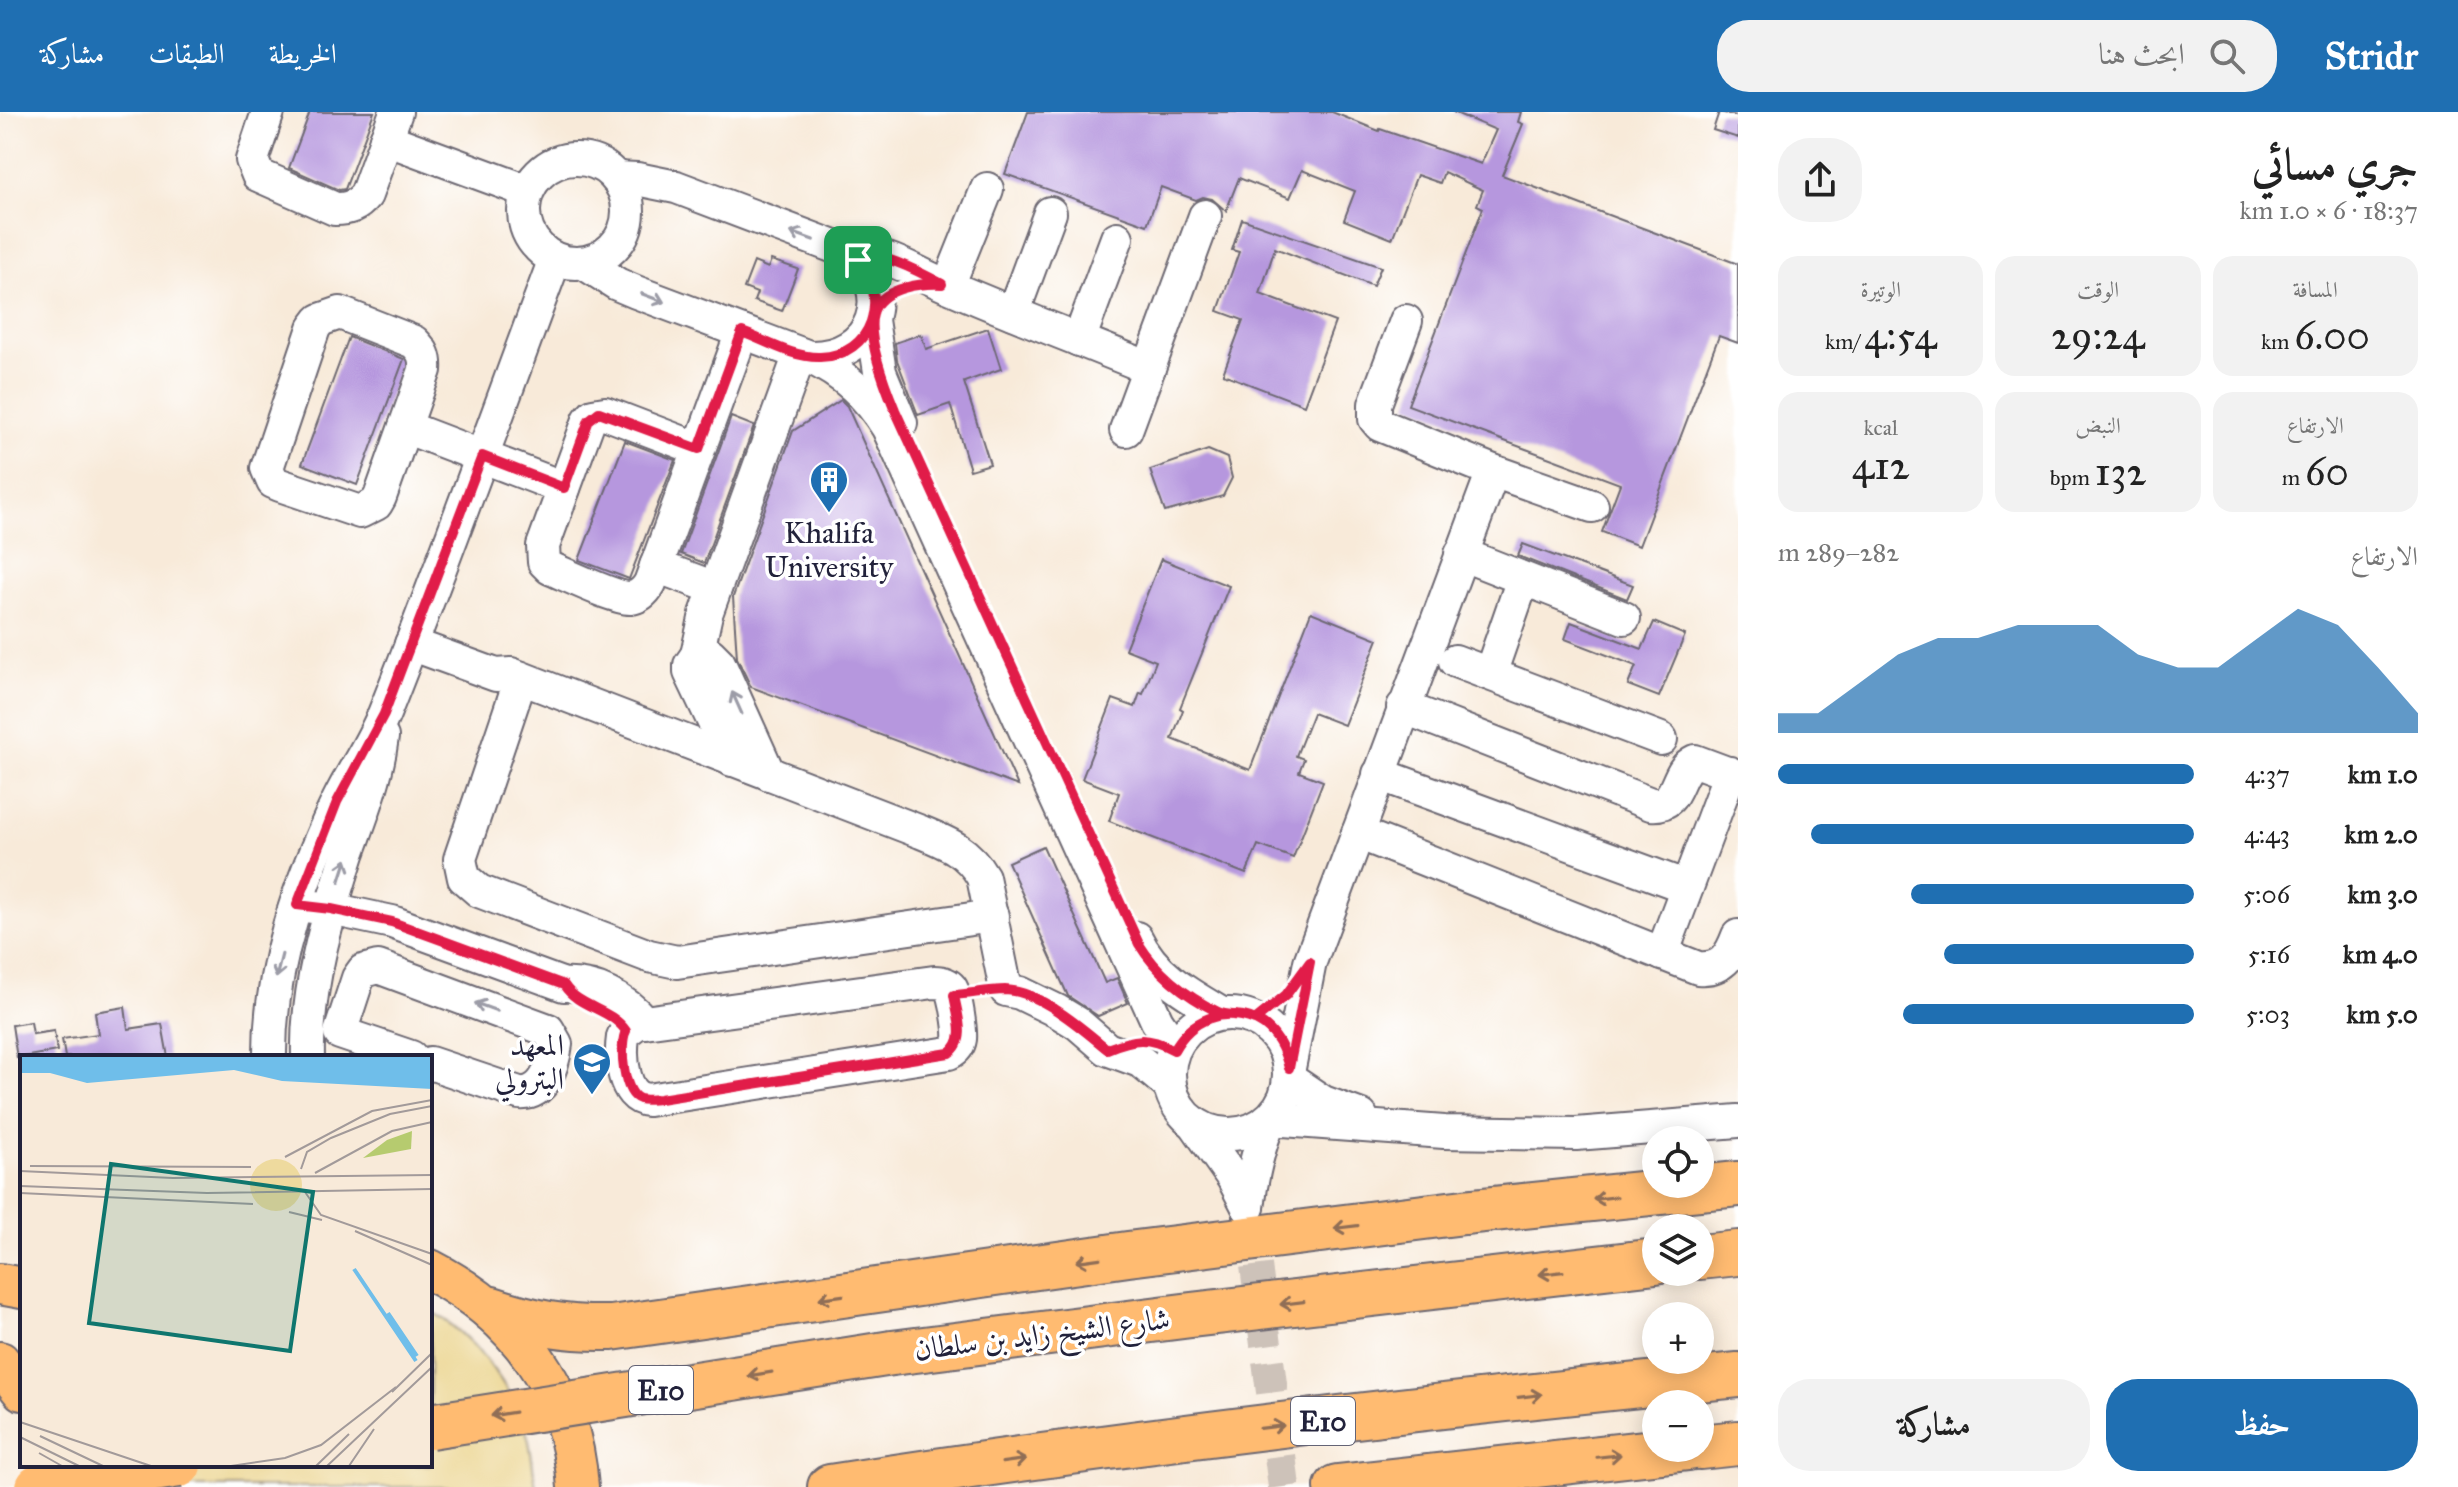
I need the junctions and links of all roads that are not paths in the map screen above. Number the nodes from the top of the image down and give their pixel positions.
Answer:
1 (268, 112) edge
2 (391, 125) edge
3 (617, 178) junction
4 (987, 189) dead end
5 (527, 191) junction
6 (1050, 213) dead end
7 (1205, 216) dead end
8 (1117, 238) dead end
9 (848, 252) junction
10 (569, 261) junction
11 (945, 285) junction
12 (1013, 313) junction
13 (873, 314) junction
14 (1406, 321) dead end
15 (742, 332) junction
16 (1079, 340) junction
17 (805, 355) junction
18 (1149, 368) junction
19 (405, 427) junction
20 (1126, 430) dead end
21 (699, 449) junction
22 (482, 456) junction
23 (1493, 471) junction
24 (564, 488) junction
25 (1592, 506) dead end
26 (1461, 554) junction
27 (656, 566) junction
28 (1523, 579) junction
29 (715, 588) junction
30 (1624, 618) dead end
31 (415, 634) junction
32 (697, 655) junction
33 (1455, 661) dead end
34 (1490, 674) junction
35 (516, 676) junction
36 (1403, 707) junction
37 (384, 714) junction
38 (1661, 739) dead end
39 (732, 760) junction
40 (769, 774) junction
41 (1379, 774) junction
42 (1734, 775) edge
43 (1358, 833) junction
44 (1687, 887) junction
45 (297, 905) junction
46 (331, 909) junction
47 (992, 916) junction
48 (1738, 936) edge
49 (1662, 954) junction
50 (1310, 962) junction
51 (564, 985) junction
52 (1006, 990) junction
53 (954, 995) junction
54 (1222, 1014) junction
55 (1255, 1020) junction
56 (635, 1027) junction
57 (548, 1030) junction
58 (340, 1033) junction
59 (307, 1045) edge
60 (1107, 1049) junction
61 (1174, 1049) junction
62 (270, 1055) edge
63 (405, 1055) edge
64 (432, 1064) edge
65 (1289, 1074) junction
66 (1170, 1086) junction
67 (1270, 1119) junction
68 (1738, 1121) edge
69 (1195, 1124) junction
70 (1394, 1128) junction
71 (1738, 1184) edge
72 (1738, 1253) edge
73 (1714, 1256) edge
74 (1642, 1263) edge
75 (432, 1271) edge
76 (0, 1284) edge
77 (20, 1288) edge
78 (492, 1309) junction
79 (0, 1362) edge
80 (1738, 1375) edge
81 (20, 1387) edge
82 (432, 1426) edge
83 (1738, 1443) edge
84 (1714, 1446) edge
85 (1642, 1453) edge
86 (61, 1467) edge
87 (74, 1467) edge
88 (166, 1467) edge
89 (38, 1487) edge
90 (70, 1487) edge
91 (578, 1487) edge
92 (830, 1487) edge
93 (1337, 1487) edge

1 - 2 street
2 - 5 street
3 - 5 street
9 -> 3 street
3 - 10 street
4 - 11 street
5 - 10 street
6 - 12 street
7 - 18 street
8 - 16 street
9 - 11 street
9 - 13 street
10 -> 15 street
10 - 22 street
11 - 12 street
11 - 13 street
12 - 16 street
13 - 17 street
13 - 54 street
14 - 23 street
15 - 17 street
15 - 21 street
16 - 18 street
17 - 29 street
17 - 61 street
18 - 20 street
19 - 19 street
19 - 22 street
21 - 24 street
21 - 27 street
22 - 24 street
22 - 31 street
23 - 25 street
23 - 26 street
24 - 27 street
26 - 28 street
26 - 36 street
27 - 29 street
28 - 30 street
28 - 34 street
29 - 32 street
31 - 35 street
31 - 37 street
32 - 39 street
40 -> 32 street
33 - 34 street
34 - 38 street
35 - 39 street
35 - 47 street
36 - 41 street
36 - 42 street
37 - 45 street
46 -> 37 street
39 - 40 street
40 - 47 street
41 - 43 street
41 - 44 street
42 - 44 street
43 - 49 street
43 - 50 street
44 - 49 street
45 - 46 street
45 -> 62 street
46 - 51 street
46 - 59 street
47 - 52 street
48 - 49 street
50 - 55 street
50 - 65 street
51 - 56 street
51 - 57 street
52 - 53 street
52 - 60 street
53 - 56 street
53 - 56 street
54 - 55 street
54 - 61 street
55 - 65 street
57 -> 58 street
57 - 64 street
58 - 59 street
58 - 63 street
60 - 61 street
60 - 66 street
61 - 66 street
65 - 67 street
65 - 70 street
66 - 69 street
67 - 69 street
67 - 69 street
67 - 70 street
68 - 70 street
71 -> 78 highway
72 - 73 highway
74 -> 82 highway, شارع الشيخ زايد بن سلطان / E10, bridge
75 - 78 main road
76 - 77 main road
78 - 91 main road
79 - 81 main road
92 -> 80 highway, E10
83 - 84 highway
93 -> 85 highway
86 - 90 main road
87 - 90 main road
88 - 89 highway, bridge

